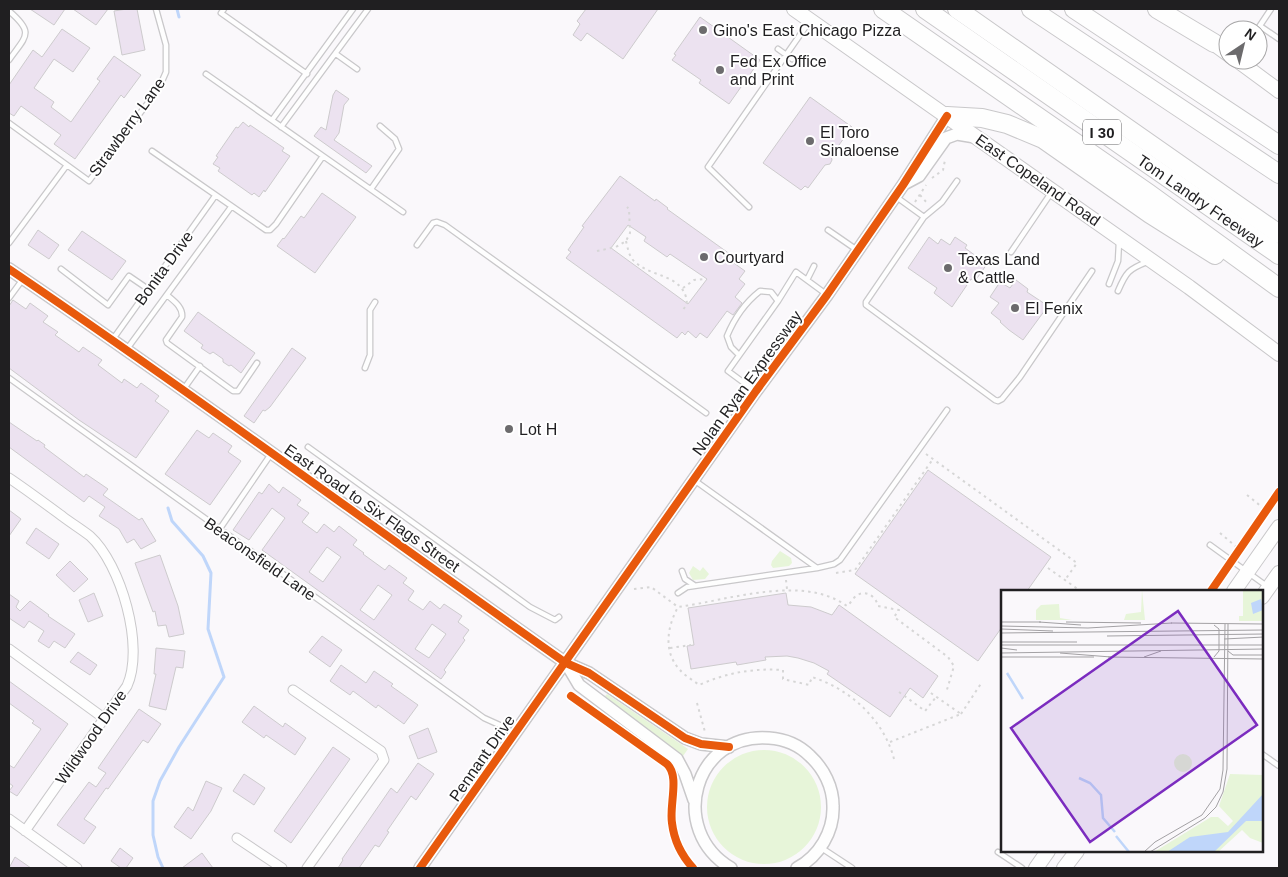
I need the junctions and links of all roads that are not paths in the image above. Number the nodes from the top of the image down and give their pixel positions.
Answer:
1 (224, 9) edge
2 (353, 9) edge
3 (368, 9) edge
4 (794, 9) edge
5 (883, 9) edge
6 (926, 9) edge
7 (957, 9) edge
8 (1031, 9) edge
9 (1074, 9) edge
10 (1087, 9) edge
11 (1157, 9) edge
12 (1165, 9) edge
13 (1271, 9) edge
14 (156, 10) edge
15 (9, 11) edge
16 (811, 20) junction
17 (1263, 20) edge
18 (1109, 32) junction
19 (1268, 34) edge
20 (1279, 40) edge
21 (1214, 43) junction
22 (1218, 46) edge
23 (778, 49) dead end
24 (336, 54) junction
25 (786, 55) junction
26 (792, 59) dead end
27 (9, 60) edge
28 (357, 69) dead end
29 (1251, 70) edge
30 (206, 74) dead end
31 (307, 74) junction
32 (1279, 91) edge
33 (947, 116) junction
34 (272, 120) junction
35 (9, 123) edge
36 (380, 126) dead end
37 (281, 127) junction
38 (978, 138) junction
39 (1279, 145) edge
40 (152, 151) dead end
41 (324, 156) junction
42 (66, 164) junction
43 (1279, 174) edge
44 (957, 180) dead end
45 (903, 185) junction
46 (371, 190) junction
47 (1053, 191) junction
48 (215, 196) junction
49 (895, 196) junction
50 (231, 207) junction
51 (749, 207) dead end
52 (403, 212) dead end
53 (924, 217) junction
54 (828, 230) dead end
55 (1279, 234) edge
56 (1120, 238) junction
57 (9, 243) edge
58 (417, 245) dead end
59 (857, 250) junction
60 (1011, 252) dead end
61 (1279, 255) edge
62 (1151, 260) junction
63 (814, 266) dead end
64 (9, 269) edge
65 (61, 269) dead end
66 (1092, 272) dead end
67 (23, 279) junction
68 (807, 280) junction
69 (1109, 284) dead end
70 (148, 289) junction
71 (1279, 289) edge
72 (1118, 291) dead end
73 (167, 295) junction
74 (827, 295) junction
75 (9, 298) edge
76 (778, 301) junction
77 (375, 302) dead end
78 (112, 340) junction
79 (127, 349) junction
80 (1279, 354) edge
81 (739, 355) junction
82 (257, 363) dead end
83 (200, 366) junction
84 (365, 368) dead end
85 (9, 378) edge
86 (183, 390) junction
87 (756, 392) junction
88 (948, 410) dead end
89 (706, 413) dead end
90 (308, 447) dead end
91 (271, 454) junction
92 (9, 478) edge
93 (694, 480) junction
94 (1279, 527) edge
95 (219, 530) junction
96 (1210, 545) dead end
97 (818, 568) junction
98 (682, 571) dead end
99 (1248, 572) junction
100 (1279, 573) edge
101 (695, 586) junction
102 (1235, 590) edge
103 (1265, 592) edge
104 (678, 593) dead end
105 (559, 617) dead end
106 (9, 649) edge
107 (566, 663) junction
108 (293, 690) dead end
109 (106, 719) junction
110 (515, 735) junction
111 (729, 746) junction
112 (1263, 755) edge
113 (1279, 766) edge
114 (694, 802) junction
115 (9, 819) edge
116 (26, 831) junction
117 (237, 838) dead end
118 (820, 848) junction
119 (998, 852) dead end
120 (1047, 852) edge
121 (1076, 852) edge
122 (77, 868) edge
123 (282, 868) edge
124 (307, 868) edge
125 (420, 868) edge
126 (732, 868) edge
127 (797, 868) edge
128 (852, 868) edge
129 (1022, 868) edge
130 (1036, 868) edge
131 (1064, 868) edge

1 - 31 lane
2 - 31 lane
3 - 24 lane
4 - 16 main road, East Copeland Road
5 - 71 highway
6 - 61 highway, Tom Landry Freeway / I 30
7 - 55 highway, I 30
8 - 43 highway
9 - 18 highway
10 - 18 highway
11 - 21 highway
12 - 21 main road
13 - 17 lane
14 - 42 lane, Strawberry Lane
15 - 27 lane
16 - 25 lane
16 - 33 main road, East Copeland Road
18 - 39 highway
19 - 20 lane
21 - 22 main road
23 - 25 lane
24 - 28 lane
24 - 37 lane
25 - 26 lane
25 - 51 lane
29 - 32 main road
30 - 34 lane
31 - 34 lane
33 - 38 main road, East Copeland Road
33 - 45 street, Nolan Ryan Expressway
33 - 71 highway
34 - 37 lane
35 - 42 lane
36 - 46 lane
37 - 41 lane
38 - 45 street, Nolan Ryan Expressway
38 - 47 main road, East Copeland Road
40 - 48 lane
41 - 46 lane
41 - 50 lane
42 - 57 lane, Strawberry Lane
44 - 53 lane
45 - 49 street, Nolan Ryan Expressway
46 - 52 lane
47 - 56 main road, East Copeland Road
47 - 60 lane
48 - 50 lane
48 - 70 lane, Bonita Drive
49 - 53 lane
49 - 59 street, Nolan Ryan Expressway
50 - 73 lane, Bonita Drive
53 - 66 lane
54 - 59 lane
56 - 62 main road, East Copeland Road
56 - 69 lane
58 - 89 lane
59 - 74 street, Nolan Ryan Expressway
62 - 72 lane
62 - 80 main road, East Copeland Road
63 - 68 lane
64 - 67 street, East Road to Six Flags Street
65 - 70 lane
67 - 75 lane
67 - 78 street, East Road to Six Flags Street
68 - 74 lane
68 - 76 lane
70 - 78 lane, Bonita Drive
73 - 79 lane, Bonita Drive
73 - 83 lane
74 - 87 street, Nolan Ryan Expressway
76 - 81 lane
76 - 81 lane
77 - 84 lane
78 - 79 street, East Road to Six Flags Street
79 - 86 street, East Road to Six Flags Street
81 - 87 lane
82 - 83 lane
83 - 86 lane
85 - 95 lane, Beaconsfield Lane
86 - 91 street, East Road to Six Flags Street
87 - 93 street, Nolan Ryan Expressway
88 - 97 lane
90 - 105 lane
91 - 95 lane
91 - 107 street, East Road to Six Flags Street
92 - 109 street, Wildwood Drive
93 - 97 lane
93 - 107 street, Nolan Ryan Expressway
94 - 99 main road
95 - 110 lane, Beaconsfield Lane
96 - 99 lane
97 - 101 lane
98 - 101 lane
99 - 102 main road
99 - 103 lane
100 - 103 main road
101 - 104 lane
106 - 109 street
107 - 110 street, Pennant Drive
107 - 111 street, East Road to Six Flags Street
107 - 114 street, East Road to Six Flags Street
108 - 124 street
109 - 116 street, Wildwood Drive
110 - 125 street, Pennant Drive
111 - 114 street
111 - 118 street
112 - 113 lane
114 - 126 street
115 - 116 street
116 - 122 street
117 - 123 street
118 - 127 street
118 - 128 lane
119 - 129 lane
120 - 130 main road
121 - 131 main road

